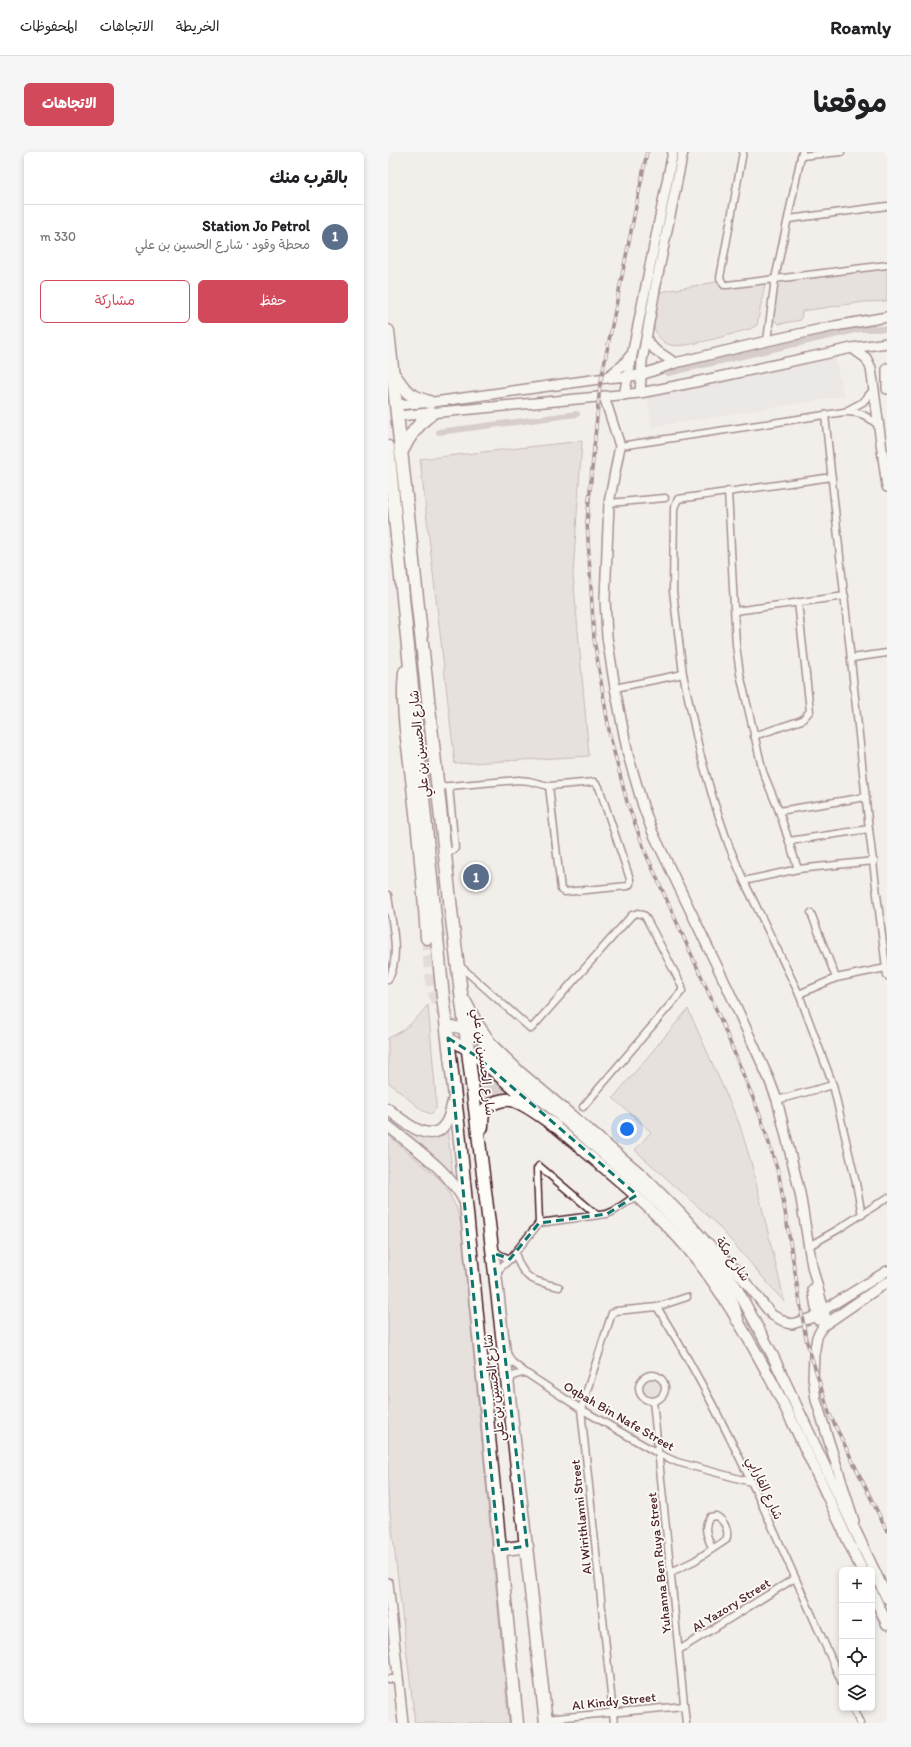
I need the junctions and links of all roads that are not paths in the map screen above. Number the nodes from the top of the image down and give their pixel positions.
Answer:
1 (672, 152) edge
2 (682, 152) edge
3 (743, 152) edge
4 (841, 152) edge
5 (802, 154) edge
6 (887, 206) edge
7 (789, 219) junction
8 (887, 265) edge
9 (775, 279) junction
10 (887, 317) edge
11 (388, 331) edge
12 (646, 339) junction
13 (768, 340) junction
14 (887, 343) edge
15 (852, 348) junction
16 (632, 353) junction
17 (675, 363) junction
18 (887, 368) edge
19 (393, 374) junction
20 (641, 375) junction
21 (627, 376) junction
22 (606, 378) junction
23 (589, 380) junction
24 (874, 388) junction
25 (887, 389) edge
26 (640, 393) junction
27 (624, 395) junction
28 (604, 396) junction
29 (589, 397) junction
30 (430, 407) junction
31 (393, 411) edge
32 (844, 412) junction
33 (825, 415) junction
34 (879, 426) junction
35 (620, 446) junction
36 (388, 447) edge
37 (402, 451) junction
38 (885, 458) edge
39 (832, 477) junction
40 (887, 487) edge
41 (728, 491) junction
42 (665, 498) dead end
43 (609, 503) junction
44 (392, 532) edge
45 (845, 596) junction
46 (798, 602) junction
47 (735, 611) junction
48 (409, 653) junction
49 (887, 653) edge
50 (852, 658) junction
51 (683, 674) junction
52 (615, 688) junction
53 (754, 736) junction
54 (549, 786) junction
55 (444, 787) junction
56 (866, 797) junction
57 (779, 810) junction
58 (869, 829) junction
59 (789, 841) junction
60 (874, 861) junction
61 (798, 869) junction
62 (744, 881) junction
63 (388, 895) edge
64 (811, 913) dead end
65 (427, 938) tunnel mouth
66 (457, 962) junction
67 (886, 968) edge
68 (887, 976) edge
69 (836, 978) junction
70 (388, 980) edge
71 (460, 991) junction
72 (798, 994) junction
73 (446, 1025) junction
74 (465, 1029) junction
75 (448, 1038) junction
76 (485, 1046) junction
77 (468, 1049) junction
78 (833, 1086) junction
79 (454, 1095) junction
80 (776, 1100) junction
81 (583, 1107) dead end
82 (388, 1109) edge
83 (388, 1126) edge
84 (555, 1126) junction
85 (480, 1142) junction
86 (637, 1195) junction
87 (887, 1198) edge
88 (466, 1203) junction
89 (596, 1215) junction
90 (862, 1215) junction
91 (539, 1223) junction
92 (703, 1239) junction
93 (492, 1243) junction
94 (809, 1246) junction
95 (514, 1253) junction
96 (510, 1259) junction
97 (887, 1271) edge
98 (496, 1273) junction
99 (887, 1282) edge
100 (559, 1287) dead end
101 (687, 1297) dead end
102 (657, 1308) junction
103 (820, 1313) junction
104 (737, 1319) junction
105 (827, 1322) junction
106 (820, 1330) junction
107 (503, 1344) junction
108 (526, 1373) junction
109 (508, 1387) junction
110 (653, 1401) junction
111 (581, 1409) junction
112 (659, 1454) junction
113 (751, 1482) junction
114 (857, 1533) junction
115 (527, 1546) junction
116 (712, 1548) junction
117 (499, 1550) junction
118 (861, 1567) edge
119 (671, 1572) junction
120 (795, 1578) junction
121 (388, 1583) edge
122 (875, 1598) edge
123 (887, 1598) edge
124 (887, 1624) edge
125 (679, 1650) junction
126 (839, 1675) edge
127 (398, 1679) junction
128 (388, 1680) edge
129 (684, 1706) junction
130 (854, 1711) edge
131 (613, 1712) junction
132 (546, 1721) edge
133 (404, 1723) edge
134 (517, 1723) edge
135 (614, 1723) edge
136 (686, 1723) edge
137 (860, 1723) edge

1 - 16 street
2 - 12 street
3 - 9 street
4 - 5 street
5 - 7 street
6 - 7 street
7 - 9 street
8 - 9 street
9 - 13 street
10 - 13 street
11 - 19 highway, شارع الحسين بن علي
12 - 17 street
12 - 20 street
13 - 17 street
14 - 15 street
15 - 24 street
15 - 26 street
16 - 21 street
16 - 22 street
17 - 20 street
18 - 25 street
19 - 30 highway
19 - 31 highway, شارع الحسين بن علي
20 - 21 street
20 - 26 street
21 - 22 street
21 - 27 street
22 - 23 street
23 - 29 street
23 - 30 street
24 - 32 street
24 - 34 street
26 - 27 street
27 - 28 street
28 - 29 street
28 - 35 street
29 - 30 street
30 - 31 street
30 - 37 highway
31 - 37 highway, شارع الحسين بن علي
32 - 33 street
32 - 34 street
33 - 35 street
33 - 39 street
34 - 38 street
35 - 43 street
36 - 44 highway, شارع الحسين بن علي
37 - 55 highway, شارع الحسين بن علي
38 - 40 street
39 - 41 street
39 - 45 street
41 - 47 street
41 - 51 street
42 - 43 street
43 - 52 street
44 - 48 highway, شارع الحسين بن علي
45 - 46 street
45 - 50 street
46 - 47 street
46 - 53 street
47 - 53 street
48 - 65 highway
48 - 73 highway, شارع الحسين بن علي
49 - 50 street
50 - 56 street
51 - 52 street
51 - 62 street
52 - 80 street
53 - 57 street
54 - 54 street
54 - 55 street
55 - 66 highway, شارع الحسين بن علي
56 - 57 street
56 - 58 street
57 - 59 street
58 - 59 street
58 - 60 street
59 - 61 street
60 - 61 street
60 - 67 street
61 - 62 street
62 - 72 street
63 - 70 street
64 - 69 street
66 - 71 highway, شارع الحسين بن علي
66 - 81 street
67 - 68 street
67 - 69 street
69 - 72 street
71 - 74 highway, شارع الحسين بن علي
71 - 76 highway
72 - 78 street
73 - 74 main road, شارع مكة
73 - 75 highway, شارع الحسين بن علي
74 - 76 main road, شارع مكة
74 - 77 highway, شارع الحسين بن علي
75 - 77 main road
75 - 79 highway, شارع الحسين بن علي
76 - 92 main road, شارع مكة
76 - 104 highway
77 - 84 main road
77 - 85 highway, شارع الحسين بن علي
78 - 80 street
78 - 90 street
79 - 82 main road
79 - 88 highway, شارع الحسين بن علي
80 - 94 street
83 - 88 main road
84 - 85 highway
84 - 86 main road
85 - 93 highway, شارع الحسين بن علي
86 - 89 street
86 - 104 main road
87 - 90 street
88 - 117 highway, شارع الحسين بن علي
89 - 91 street
89 - 91 street
90 - 94 street
91 - 95 street
92 - 103 street
92 - 114 main road, شارع مكة
93 - 96 street
93 - 98 highway, شارع الحسين بن علي
94 - 103 street
95 - 96 street
95 - 100 street
96 - 98 street
97 - 103 street
98 - 107 highway, شارع الحسين بن علي
99 - 105 street
101 - 102 street
102 - 111 street, Al Wirithlanni Street
102 - 113 street, شارع الفارابي
103 - 105 street
103 - 106 street
104 - 118 main road
105 - 106 street
106 - 114 street
107 - 108 street, Oqbah Bin Nafe Street
107 - 109 highway, شارع الحسين بن علي
108 - 109 street
108 - 111 street, Oqbah Bin Nafe Street
109 - 115 highway, شارع الحسين بن علي
110 - 110 street
110 - 112 street, Yuhanna Ben Ruya Street
111 - 112 street, Oqbah Bin Nafe Street
111 - 131 street, Al Wirithlanni Street
112 - 113 street, Oqbah Bin Nafe Street
112 - 119 street, Yuhanna Ben Ruya Street
113 - 120 street, شارع الفارابي
114 - 123 main road, شارع مكة
115 - 117 highway
115 - 132 highway, شارع الحسين بن علي
116 - 116 street
116 - 119 street
117 - 134 highway, شارع الحسين بن علي
119 - 125 street, Yuhanna Ben Ruya Street
120 - 125 street, Al Yazory Street
120 - 126 street, شارع الفارابي
121 - 127 street
122 - 124 main road
125 - 129 street, Yuhanna Ben Ruya Street
127 - 128 street
127 - 133 street
129 - 131 street, Al Kindy Street
129 - 136 street, Yuhanna Ben Ruya Street
130 - 137 street
131 - 132 street, Al Kindy Street
131 - 135 street, Al Wirithlanni Street

